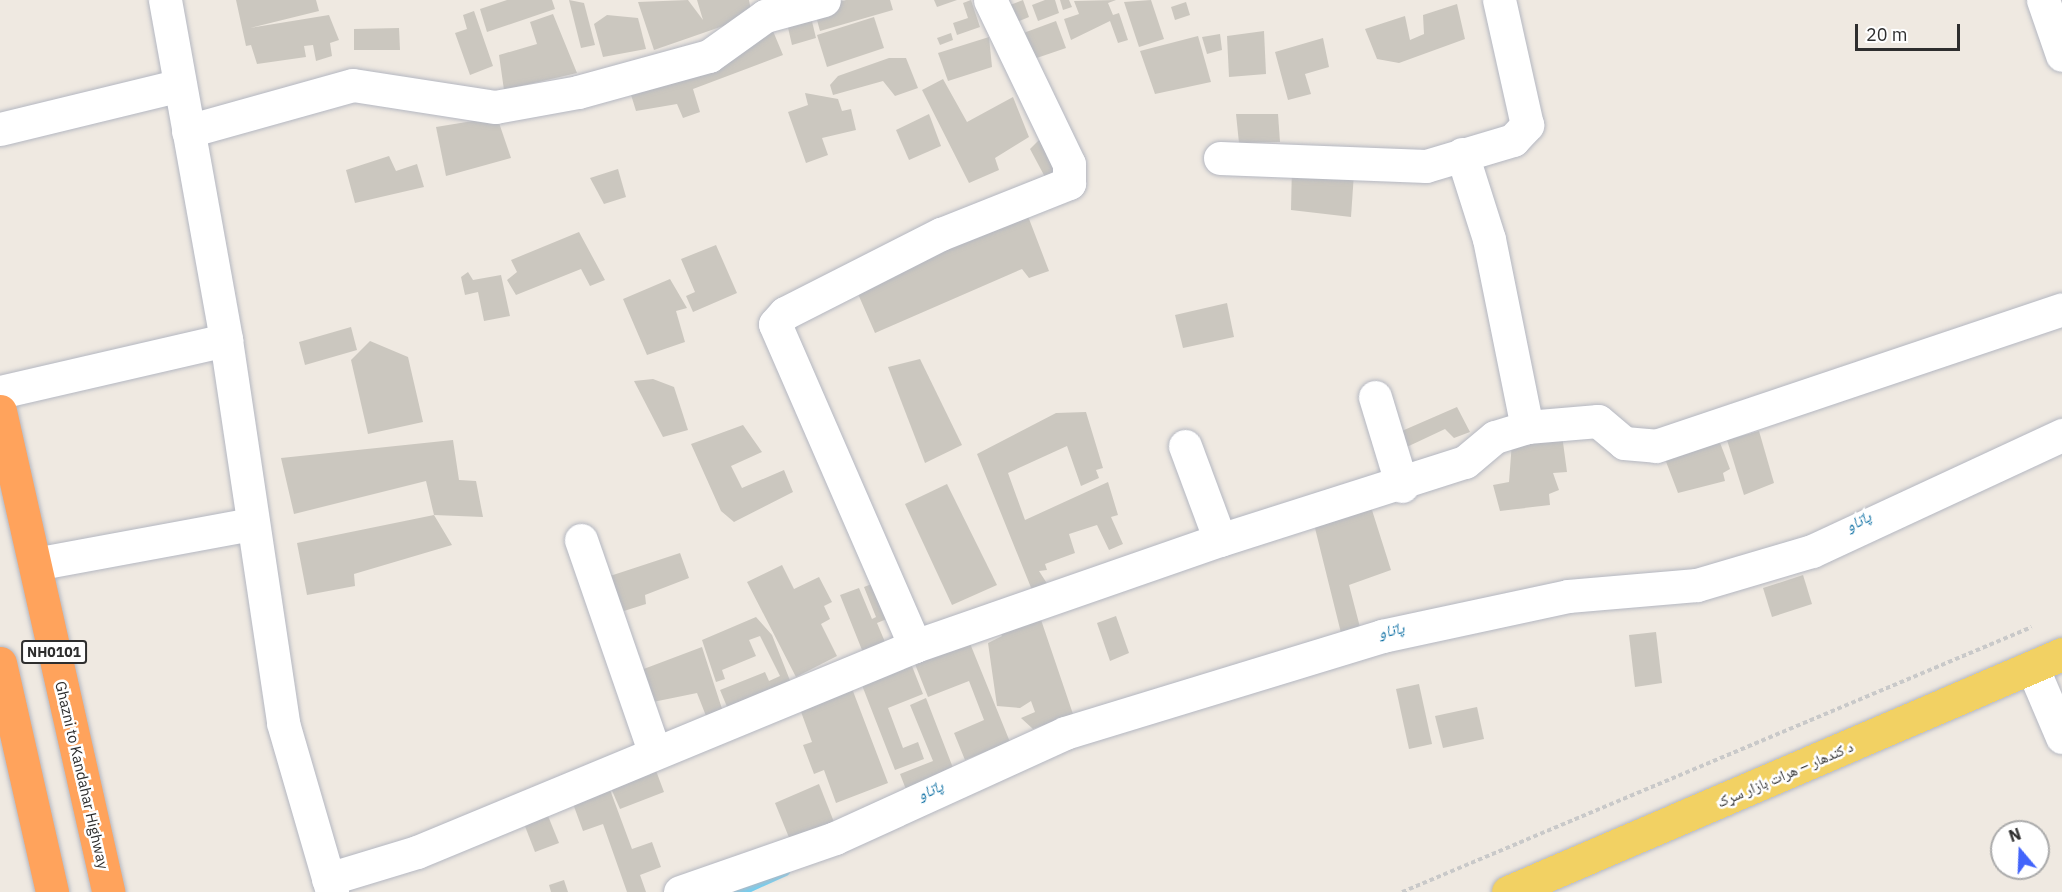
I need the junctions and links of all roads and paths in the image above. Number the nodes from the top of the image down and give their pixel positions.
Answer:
1 (165, 0) edge
2 (824, 0) edge
3 (990, 0) edge
4 (1499, 0) edge
5 (2043, 0) edge
6 (763, 8) edge
7 (2062, 55) edge
8 (180, 85) junction
9 (0, 129) edge
10 (188, 130) junction
11 (1462, 154) junction
12 (1220, 158) dead end
13 (2062, 309) edge
14 (226, 340) junction
15 (0, 392) edge
16 (1375, 397) dead end
17 (0, 411) edge
18 (1527, 428) junction
19 (2062, 435) edge
20 (1185, 446) dead end
21 (1402, 486) junction
22 (251, 524) junction
23 (582, 540) dead end
24 (1220, 540) junction
25 (35, 564) junction
26 (2037, 625) dead end
27 (915, 646) junction
28 (2062, 654) edge
29 (0, 663) edge
30 (2033, 669) junction
31 (2062, 737) edge
32 (654, 751) junction
33 (330, 885) edge
34 (52, 892) edge
35 (108, 892) edge
36 (680, 892) edge
37 (1402, 892) edge
38 (1508, 892) edge

1 - 8 street
2 - 6 street
3 - 27 street
4 - 11 street
5 - 7 street
6 - 10 street
8 - 9 street
8 - 10 street
10 - 14 street
11 - 12 street
11 - 18 street
13 - 18 street
14 - 15 street
14 - 22 street
16 - 21 street
17 - 25 highway, Ghazni to Kandahar Highway / NH0101
18 - 21 street
19 - 36 street
20 - 24 street
21 - 24 street
22 - 25 street
22 - 33 street
23 - 32 street
24 - 27 street
25 - 35 highway, Ghazni to Kandahar Highway / NH0101
26 - 37 path
27 - 32 street
28 - 30 main road, د کندهار – هرات بازار سړک
29 - 34 highway, NH0101
30 - 31 street
30 - 38 main road, د کندهار – هرات بازار سړک
32 - 33 street

